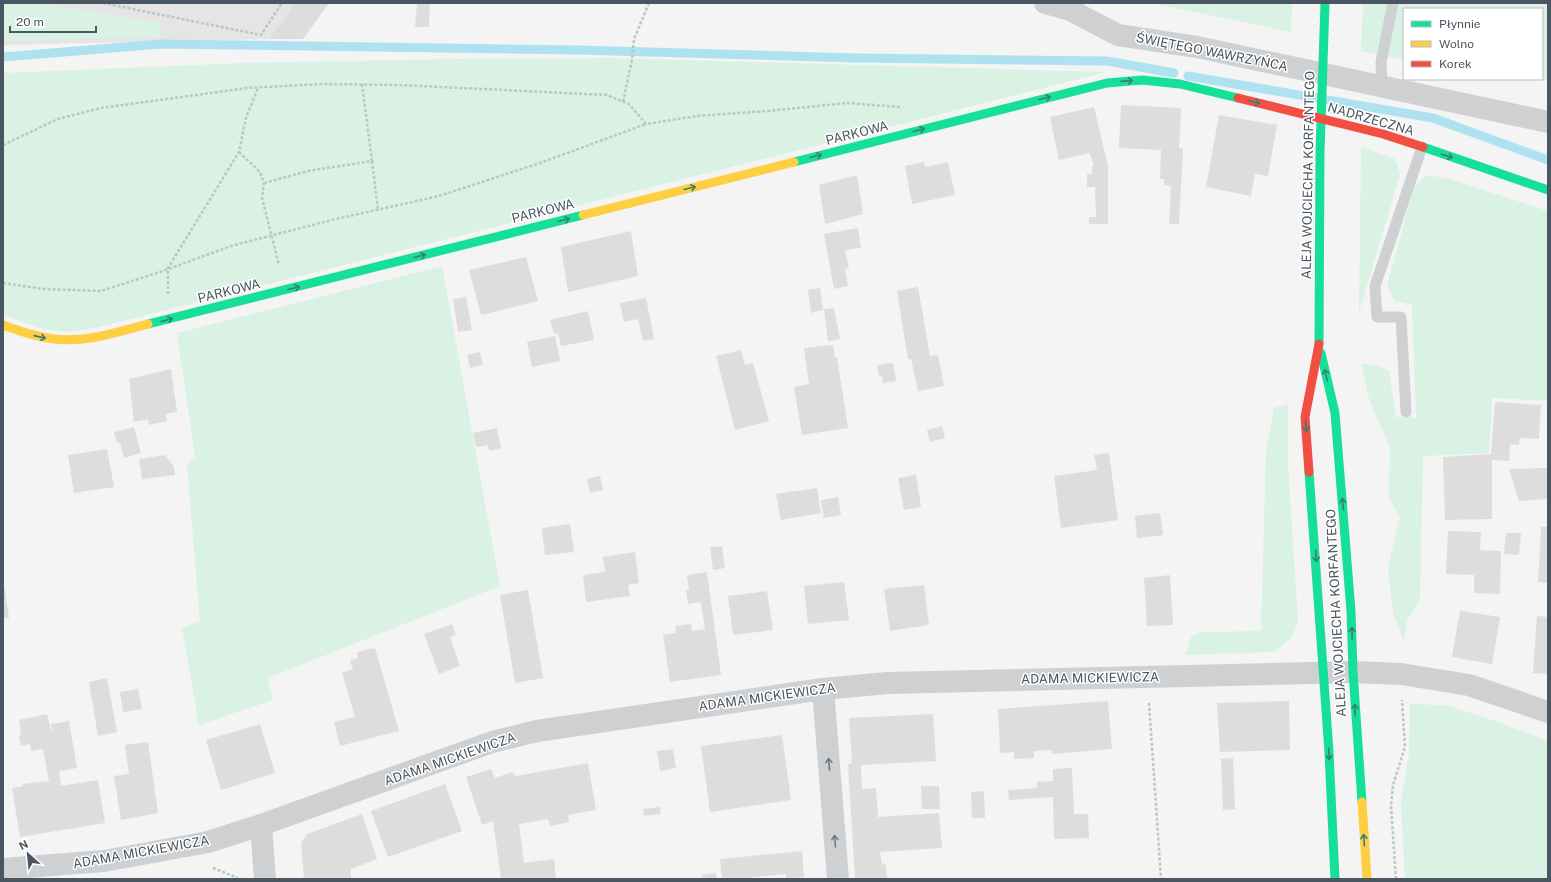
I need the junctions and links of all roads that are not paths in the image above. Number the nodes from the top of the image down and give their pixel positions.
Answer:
1 (1045, 3) edge
2 (1325, 3) edge
3 (1393, 3) edge
4 (1382, 86) junction
5 (1088, 87) joint
6 (1548, 122) edge
7 (1422, 148) junction
8 (1548, 190) edge
9 (3, 325) edge
10 (1319, 347) junction
11 (1406, 412) dead end
12 (1353, 672) junction
13 (1323, 673) junction
14 (823, 689) junction
15 (1548, 712) edge
16 (261, 826) junction
17 (3, 870) edge
18 (265, 879) edge
19 (838, 879) edge
20 (1335, 879) edge
21 (1367, 879) edge

1 - 4 street, ŚWIĘTEGO WAWRZYŃCA
2 - 10 street, ALEJA WOJCIECHA KORFANTEGO
3 - 4 lane
4 - 6 street, ŚWIĘTEGO WAWRZYŃCA
5 -> 7 street, NADRZECZNA
9 -> 5 street, PARKOWA
7 -> 8 street, NADRZECZNA
7 - 11 lane
12 -> 10 street, ALEJA WOJCIECHA KORFANTEGO
10 -> 13 street, ALEJA WOJCIECHA KORFANTEGO
12 - 13 street, ADAMA MICKIEWICZA
12 - 15 street, ADAMA MICKIEWICZA
21 -> 12 street, ALEJA WOJCIECHA KORFANTEGO
13 - 14 street, ADAMA MICKIEWICZA
13 -> 20 street, ALEJA WOJCIECHA KORFANTEGO
14 - 16 street, ADAMA MICKIEWICZA
19 -> 14 street
16 - 17 street, ADAMA MICKIEWICZA
16 - 18 street

